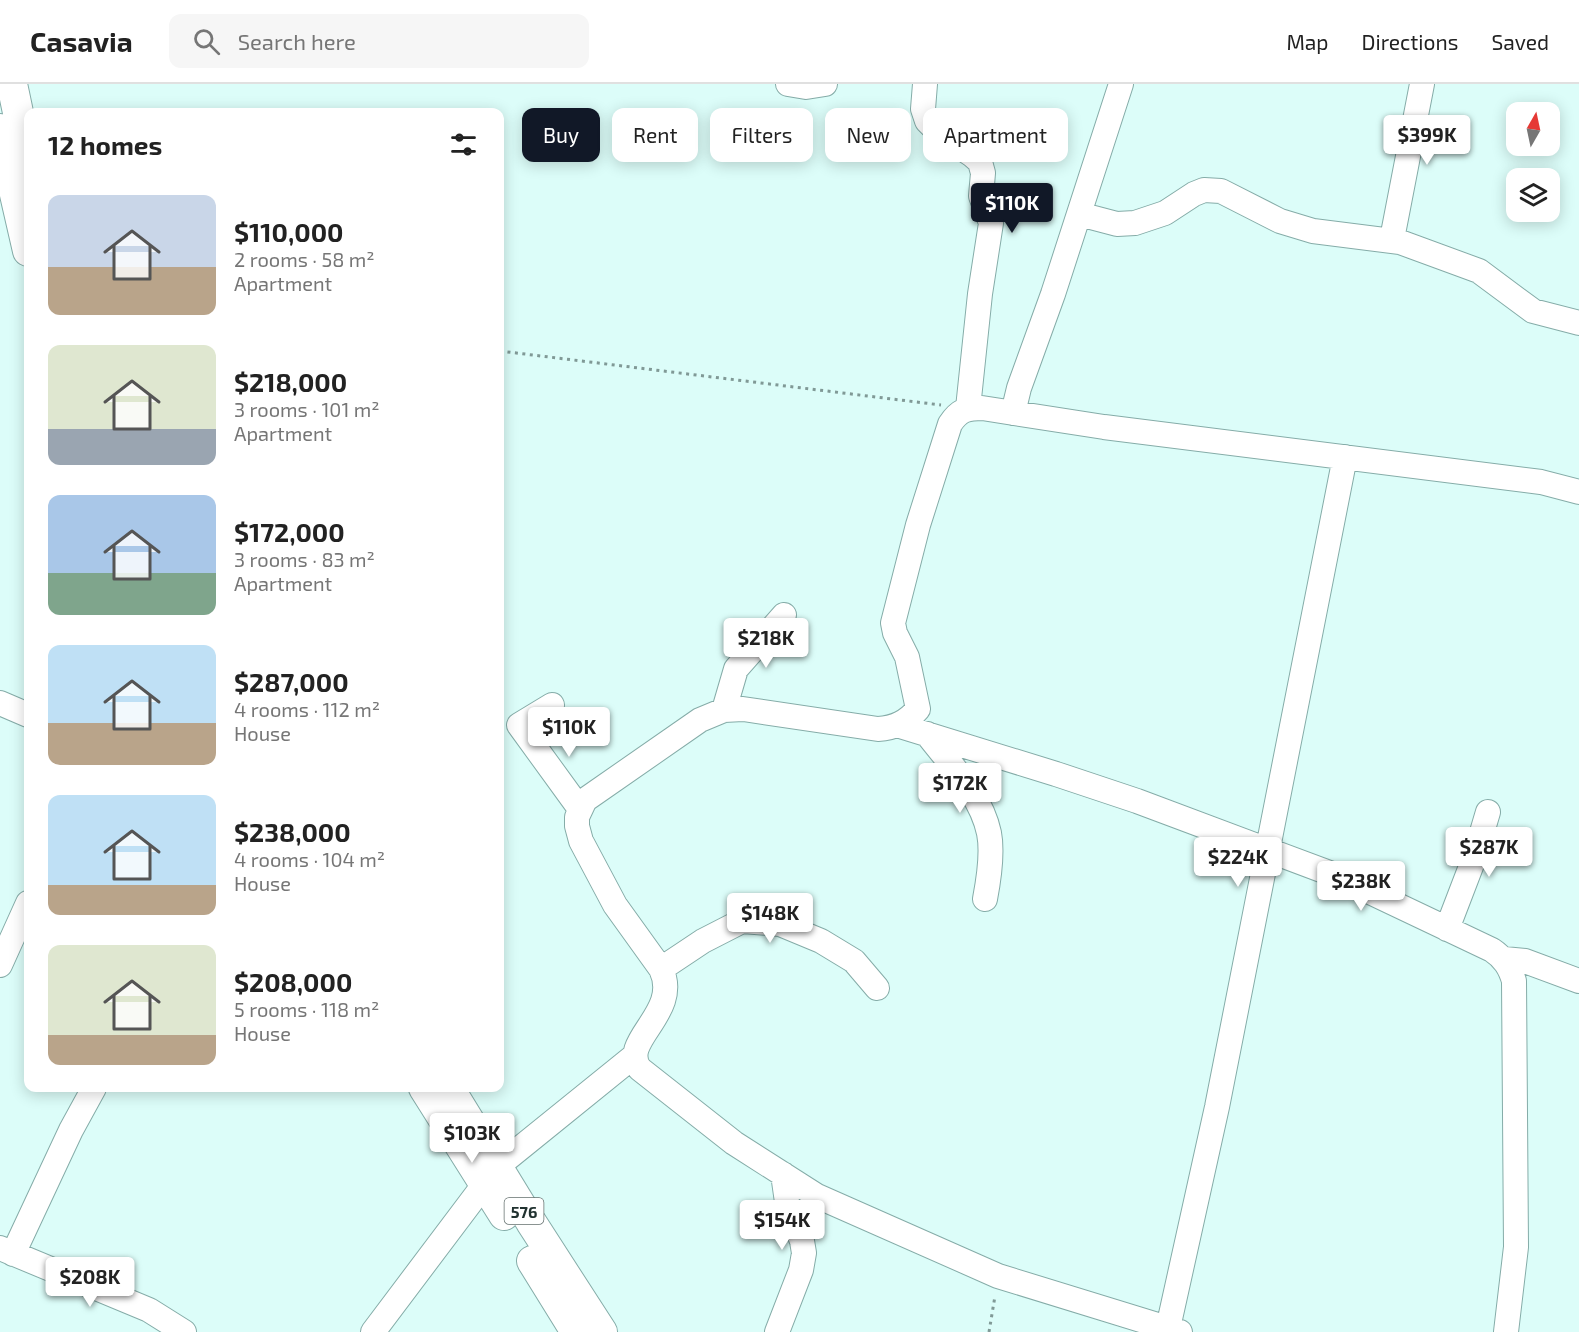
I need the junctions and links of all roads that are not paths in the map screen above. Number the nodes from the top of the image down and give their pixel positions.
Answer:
1 (12, 84) edge
2 (788, 84) edge
3 (825, 84) edge
4 (925, 84) edge
5 (1121, 84) edge
6 (1422, 84) edge
7 (0, 129) edge
8 (16, 167) edge
9 (1079, 214) junction
10 (24, 223) edge
11 (1392, 240) junction
12 (1579, 322) edge
13 (968, 408) junction
14 (1013, 413) junction
15 (1345, 457) junction
16 (1579, 492) edge
17 (784, 615) dead end
18 (0, 703) edge
19 (552, 705) dead end
20 (724, 710) junction
21 (24, 713) edge
22 (897, 725) junction
23 (927, 734) junction
24 (580, 809) junction
25 (1488, 812) dead end
26 (1266, 850) junction
27 (986, 899) dead end
28 (24, 912) edge
29 (1447, 929) junction
30 (1504, 959) junction
31 (0, 964) edge
32 (661, 969) junction
33 (1579, 981) edge
34 (877, 988) dead end
35 (634, 1056) junction
36 (92, 1092) edge
37 (427, 1092) edge
38 (451, 1092) edge
39 (491, 1174) junction
40 (783, 1174) junction
41 (6, 1251) edge
42 (1174, 1330) edge
43 (184, 1332) edge
44 (372, 1332) edge
45 (576, 1332) edge
46 (602, 1332) edge
47 (777, 1332) edge
48 (1506, 1332) edge

1 - 8 main road
2 - 3 street
4 - 13 street
5 - 9 street
6 - 11 street
7 - 8 main road
8 - 10 main road
9 - 11 street
9 - 14 street
11 - 12 street
13 - 14 street
13 - 22 street
14 - 15 street
15 - 16 street
15 - 26 street
17 - 20 street
18 - 21 street
19 - 24 street
20 - 22 street
20 - 24 street
22 - 23 street
23 - 26 street
23 - 27 street
24 - 32 street
25 - 29 street
26 - 29 street
26 - 42 street
28 - 31 street
29 - 30 street
30 - 33 street
30 - 48 street
32 - 34 street
32 - 35 street
35 - 39 street
35 - 40 street
36 - 41 street
37 - 39 main road, 576
38 - 39 main road, 576
39 - 44 street
39 - 45 main road, 576
39 - 46 main road, 576
40 - 42 street
40 - 47 street
41 - 43 street

